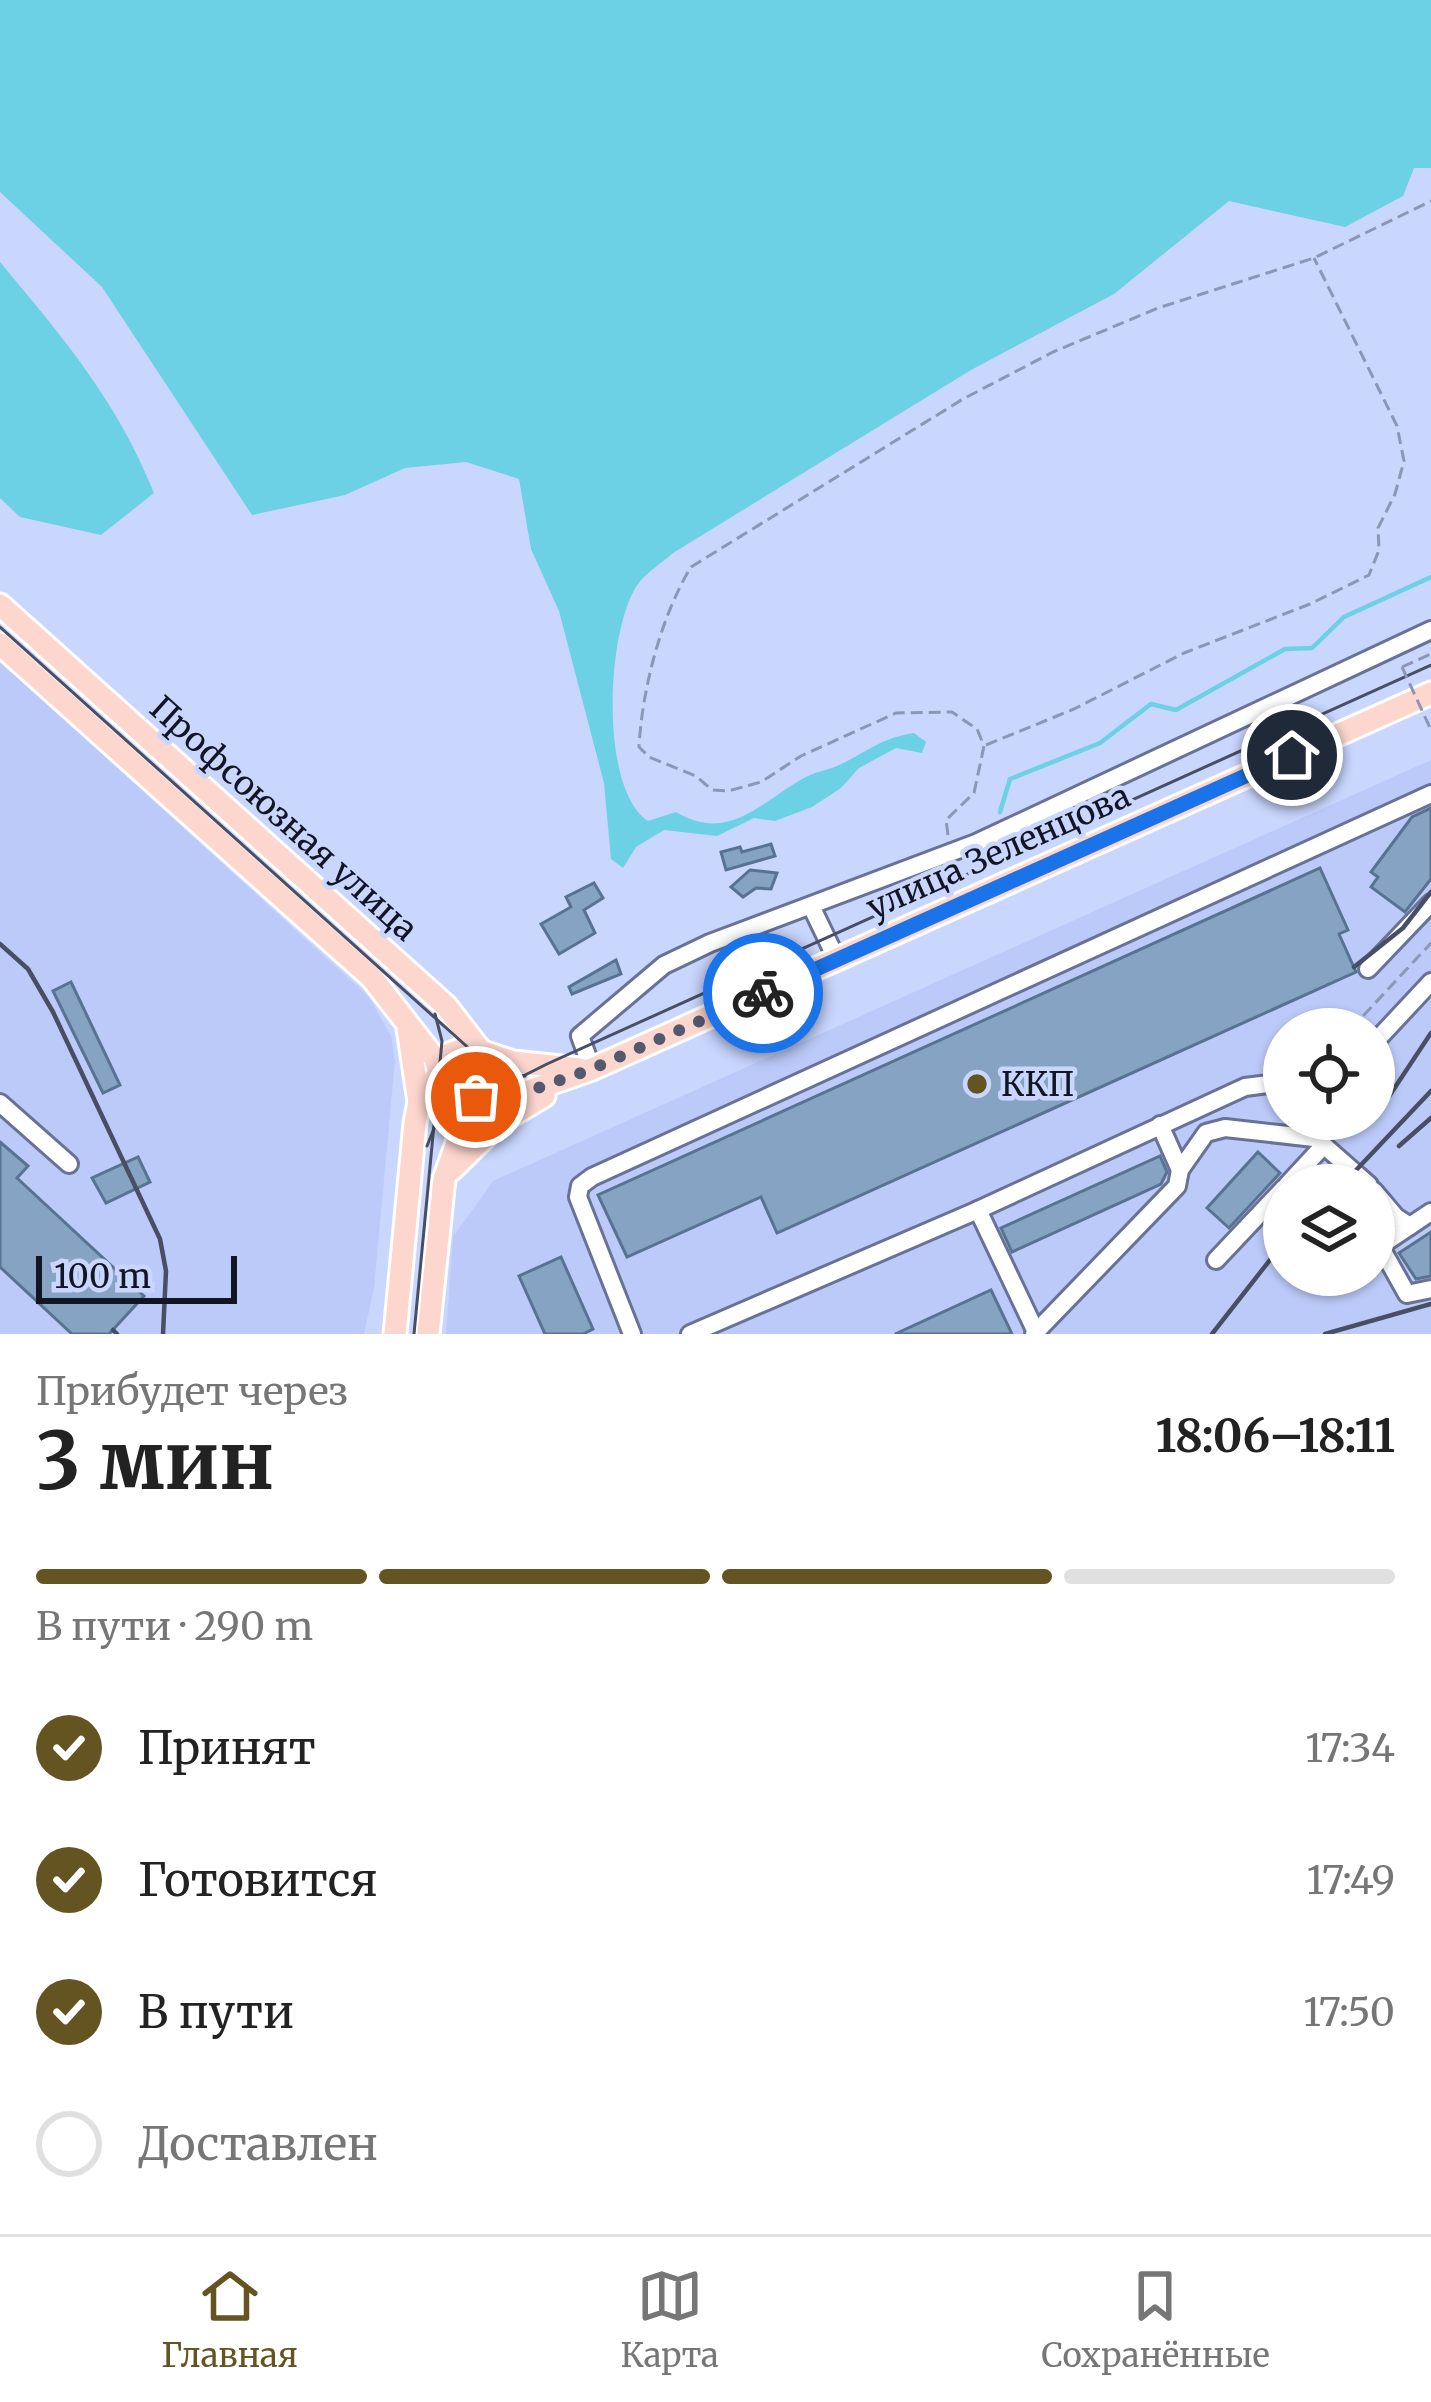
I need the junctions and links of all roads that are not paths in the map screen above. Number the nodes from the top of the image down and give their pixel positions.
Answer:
1 (0, 605) edge
2 (1431, 630) edge
3 (0, 644) edge
4 (1431, 693) edge
5 (1431, 794) edge
6 (1431, 903) edge
7 (812, 908) junction
8 (837, 960) junction
9 (1368, 969) dead end
10 (1431, 982) edge
11 (1395, 1020) edge
12 (407, 1022) junction
13 (479, 1051) junction
14 (592, 1069) junction
15 (440, 1072) junction
16 (1263, 1085) edge
17 (478, 1096) junction
18 (0, 1102) edge
19 (418, 1102) junction
20 (1194, 1109) junction
21 (1160, 1125) junction
22 (1207, 1133) junction
23 (1319, 1142) junction
24 (69, 1164) dead end
25 (1302, 1164) edge
26 (1344, 1164) edge
27 (1180, 1170) junction
28 (444, 1179) junction
29 (977, 1210) junction
30 (1263, 1210) edge
31 (1431, 1212) edge
32 (1395, 1216) edge
33 (1410, 1226) junction
34 (1216, 1260) dead end
35 (1431, 1289) edge
36 (1035, 1333) edge
37 (395, 1334) edge
38 (428, 1334) edge
39 (632, 1334) edge
40 (690, 1334) edge

1 - 13 main road, Профсоюзная улица
2 - 7 lane
3 - 12 main road, Профсоюзная улица
4 - 8 main road, улица Зеленцова
5 - 39 lane
6 - 9 lane
7 - 8 lane
7 - 14 lane
8 - 14 main road, улица Зеленцова
10 - 11 lane
12 - 15 main road, Профсоюзная улица
12 - 19 main road
13 - 14 main road, улица Зеленцова
13 - 15 main road
13 - 17 main road
14 - 17 main road, улица Зеленцова
14 - 28 main road
15 - 17 main road
15 - 19 main road
16 - 20 lane
17 - 28 main road
18 - 24 lane
19 - 37 main road
20 - 21 lane
20 - 22 lane
21 - 27 lane
21 - 29 lane
22 - 23 lane
22 - 27 lane
23 - 25 lane
23 - 26 lane
27 - 36 lane
28 - 38 main road
29 - 36 lane
29 - 40 lane
30 - 34 lane
31 - 33 lane
32 - 33 lane
33 - 35 lane

